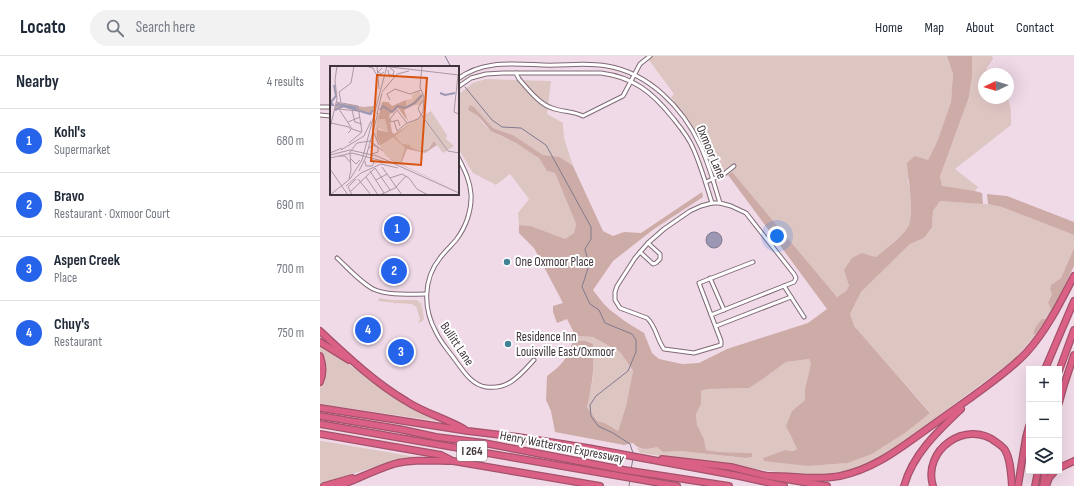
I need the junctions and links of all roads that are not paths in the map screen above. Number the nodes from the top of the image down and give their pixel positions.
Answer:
1 (650, 56) edge
2 (516, 73) junction
3 (634, 74) junction
4 (459, 78) edge
5 (631, 81) junction
6 (459, 86) edge
7 (320, 106) edge
8 (330, 107) edge
9 (320, 115) edge
10 (330, 116) edge
11 (459, 159) edge
12 (734, 166) dead end
13 (713, 180) junction
14 (706, 182) junction
15 (712, 203) junction
16 (720, 203) junction
17 (648, 242) junction
18 (640, 252) junction
19 (338, 258) dead end
20 (753, 262) dead end
21 (1074, 276) edge
22 (710, 278) junction
23 (784, 286) junction
24 (426, 294) junction
25 (791, 297) junction
26 (1074, 301) edge
27 (724, 310) junction
28 (711, 315) junction
29 (804, 317) dead end
30 (716, 326) junction
31 (1074, 330) edge
32 (320, 331) edge
33 (320, 342) edge
34 (1074, 355) edge
35 (320, 356) edge
36 (534, 360) dead end
37 (355, 362) junction
38 (1046, 366) edge
39 (1061, 366) edge
40 (320, 382) edge
41 (978, 392) junction
42 (1059, 402) edge
43 (320, 408) edge
44 (320, 416) edge
45 (320, 424) edge
46 (468, 431) junction
47 (320, 434) edge
48 (1026, 437) edge
49 (641, 457) junction
50 (453, 461) junction
51 (1074, 461) edge
52 (387, 467) junction
53 (1062, 467) edge
54 (1037, 474) edge
55 (1045, 474) edge
56 (1052, 474) edge
57 (767, 476) junction
58 (904, 485) edge
59 (324, 486) edge
60 (339, 486) edge
61 (600, 486) edge
62 (677, 486) edge
63 (729, 486) edge
64 (784, 486) edge
65 (826, 486) edge
66 (933, 486) edge
67 (1012, 486) edge
68 (1018, 486) edge
69 (1035, 486) edge
70 (1043, 486) edge
71 (1046, 486) edge

1 - 3 street
2 - 5 street, Oxmoor Lane
2 - 5 street
2 - 6 street, Oxmoor Lane
3 - 4 street, Oxmoor Lane
3 - 5 street
3 - 13 street, Oxmoor Lane
5 - 14 street, Oxmoor Lane
7 - 8 street
9 - 10 street
11 - 24 street, Bullitt Lane
12 - 13 street
13 - 14 street
13 - 16 street, Oxmoor Lane
14 - 15 street, Oxmoor Lane
15 - 16 street
15 - 17 street
16 - 23 street
17 - 18 street
17 - 18 street
18 - 30 street
19 - 24 street
20 - 22 street
21 - 41 highway
22 - 27 street
22 - 28 street
23 - 25 street
23 - 27 street
24 - 36 street, Bullitt Lane
25 - 29 street
25 - 30 street
26 - 38 highway
27 - 28 street
28 - 30 street
31 - 39 highway
32 - 37 highway
33 - 37 highway
34 - 42 highway
35 - 40 highway
37 - 46 highway
41 - 57 highway
41 - 58 highway
43 - 46 highway
44 - 63 highway, Henry Watterson Expressway / I 264
45 - 62 highway, Henry Watterson Expressway / I 264
46 - 49 highway
47 - 50 highway
48 - 68 highway
49 - 57 highway
49 - 64 highway
50 - 52 highway
50 - 61 highway
51 - 53 highway
52 - 59 highway
52 - 60 highway
54 - 69 highway
55 - 70 highway
56 - 71 highway
57 - 65 highway
66 - 67 highway

